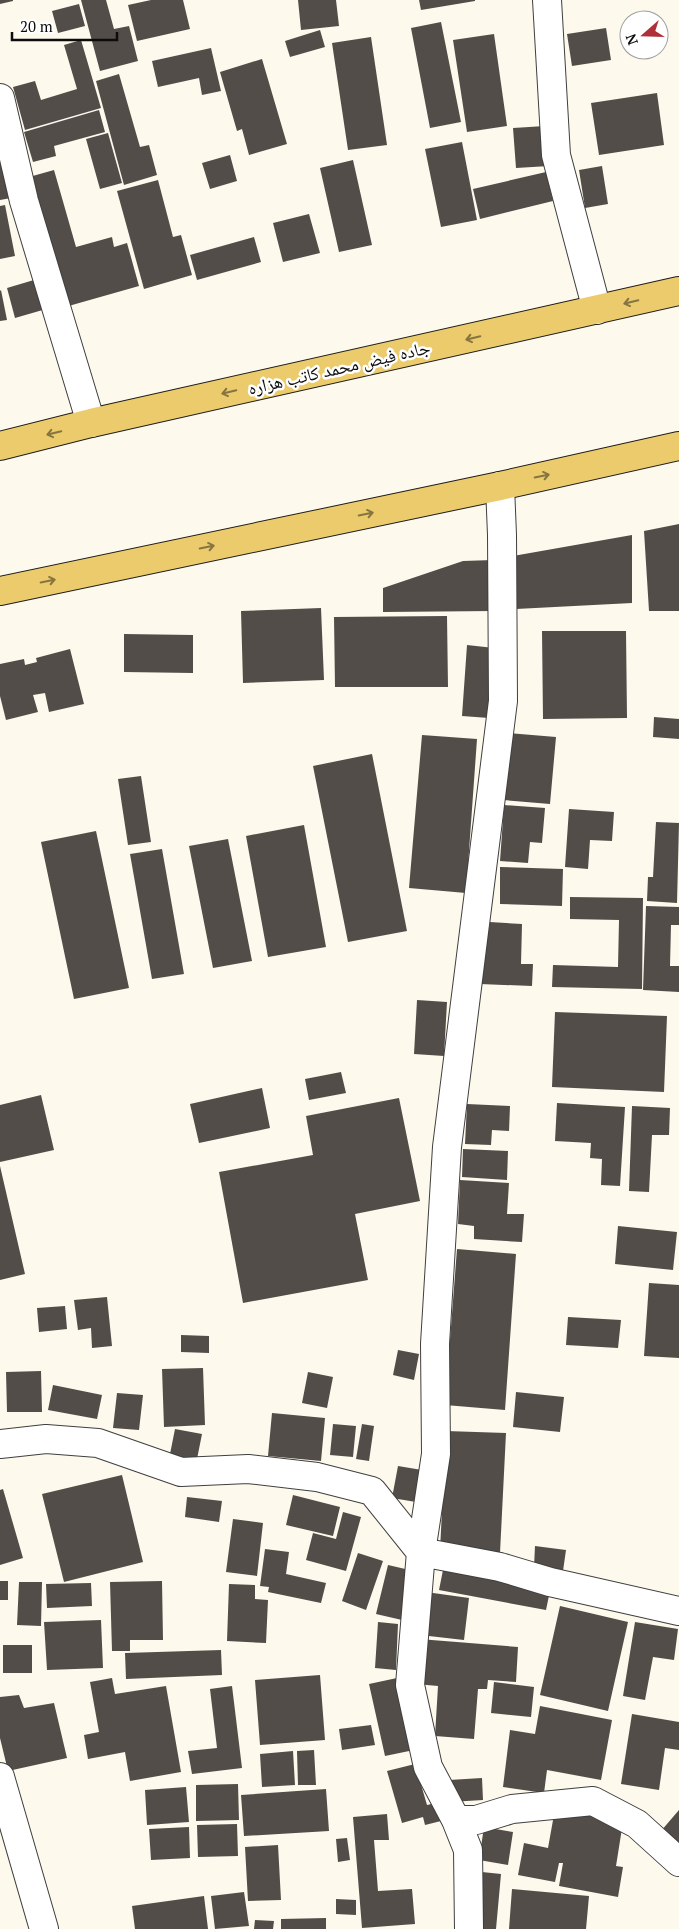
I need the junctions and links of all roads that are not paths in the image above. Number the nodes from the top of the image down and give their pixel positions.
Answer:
1 (547, 0) edge
2 (0, 98) edge
3 (679, 291) edge
4 (597, 310) junction
5 (91, 423) junction
6 (0, 446) edge
7 (679, 446) edge
8 (500, 486) junction
9 (0, 591) edge
10 (0, 1444) edge
11 (421, 1552) junction
12 (679, 1611) edge
13 (0, 1777) edge
14 (456, 1820) junction
15 (679, 1862) edge
16 (44, 1929) edge
17 (469, 1929) edge

1 - 4 street
2 - 5 street
3 -> 4 main road, جاده فیض محمد کاتب هزاره
4 -> 5 main road, جاده فیض محمد کاتب هزاره
5 -> 6 main road, جاده فیض محمد کاتب هزاره
8 -> 7 main road
9 -> 8 main road
8 - 11 street
10 - 11 street
11 - 12 street
11 - 14 street
13 - 16 street
14 - 15 street
14 - 17 street

